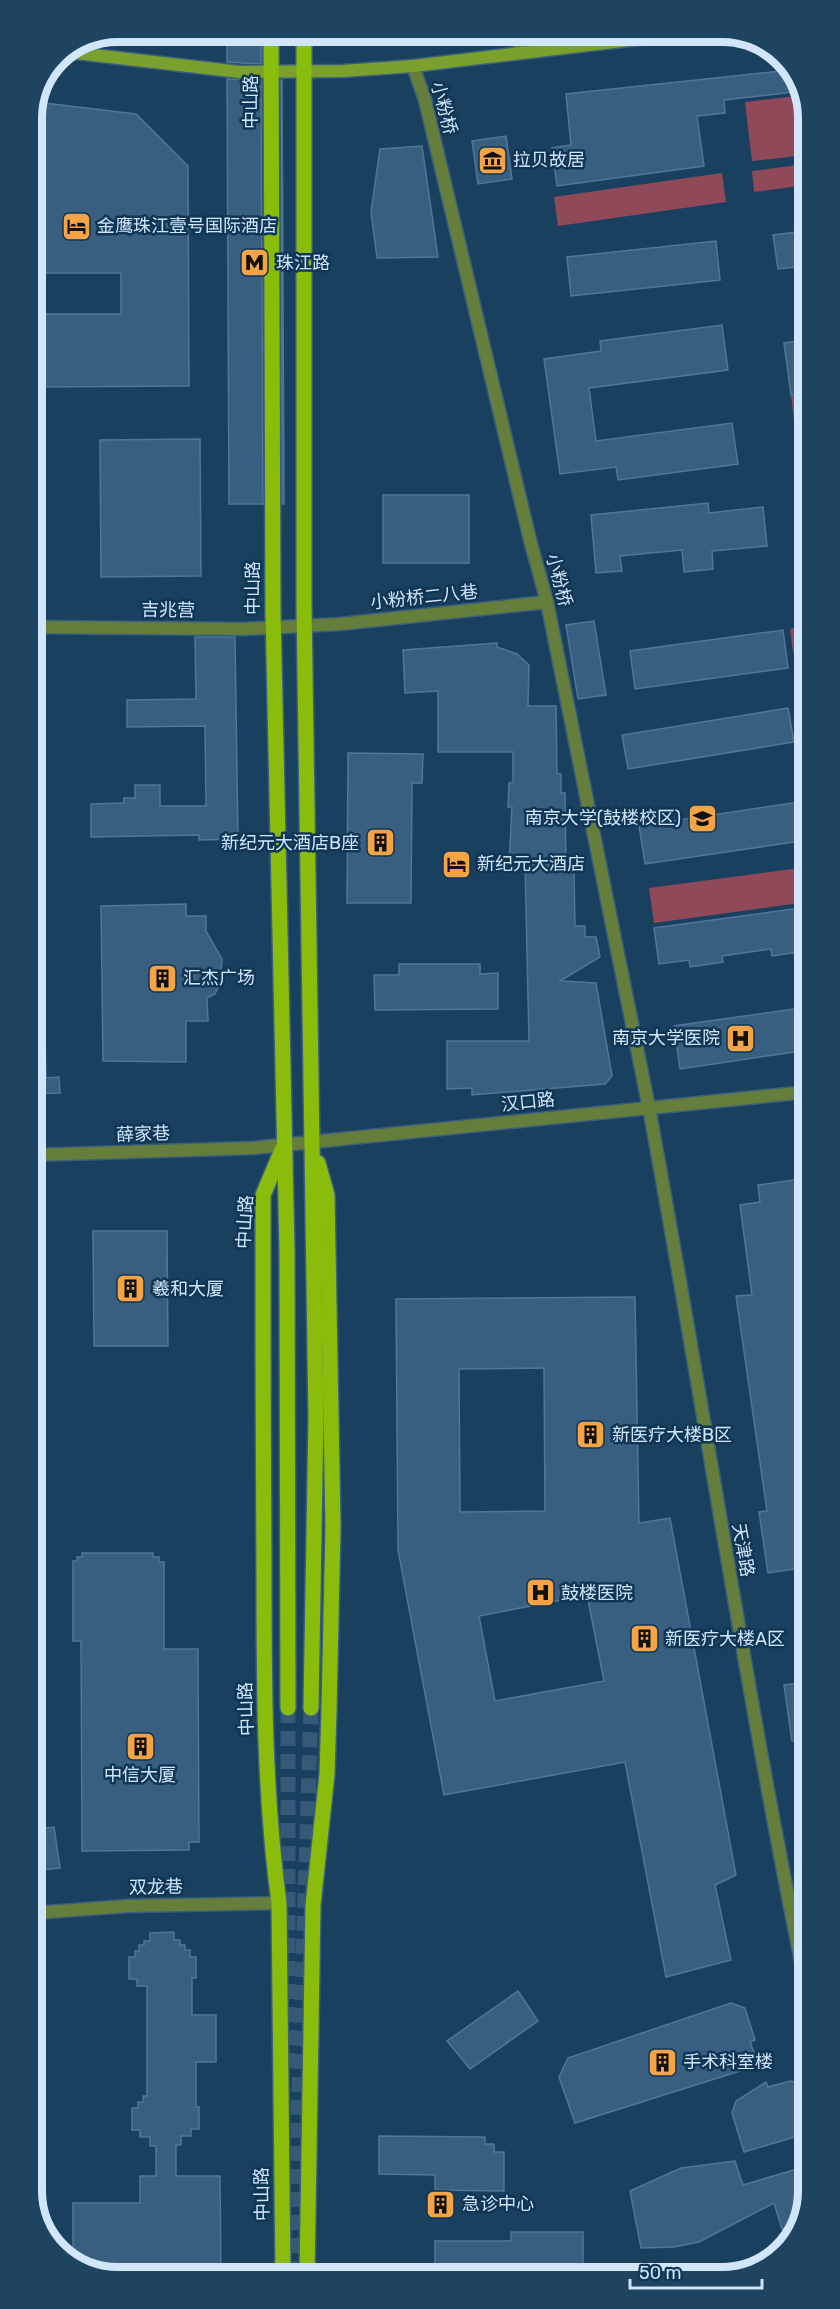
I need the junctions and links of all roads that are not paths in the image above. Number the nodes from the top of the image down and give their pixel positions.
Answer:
1 (271, 42) edge
2 (304, 42) edge
3 (519, 42) edge
4 (613, 42) edge
5 (78, 53) edge
6 (520, 53) junction
7 (413, 66) junction
8 (270, 71) junction
9 (303, 71) junction
10 (547, 602) junction
11 (304, 625) junction
12 (42, 627) edge
13 (273, 627) junction
14 (798, 1093) edge
15 (649, 1108) junction
16 (312, 1142) junction
17 (285, 1145) junction
18 (254, 1148) joint
19 (42, 1155) edge
20 (288, 1708) tunnel mouth
21 (311, 1708) tunnel mouth
22 (279, 1903) junction
23 (42, 1912) edge
24 (798, 1944) edge
25 (283, 2267) edge
26 (307, 2267) edge

1 - 8 main road, 中山路
2 - 9 main road
3 - 6 street
4 - 6 main road
5 - 8 main road
6 - 7 main road
7 - 9 main road
7 - 10 street, 小粉桥
8 - 9 main road
8 - 13 main road, 中山路
9 - 11 main road
10 - 11 street, 小粉桥二八巷
10 - 15 street, 小粉桥
11 - 13 street, 吉兆营
11 - 16 main road
12 - 13 street, 吉兆营
13 - 17 main road, 中山路
14 - 15 street, 汉口路
15 - 16 street, 汉口路
15 - 24 street, 天津路
16 - 17 street, 汉口路
16 - 21 main road
16 - 26 main road
17 - 18 street, 汉口路
17 - 20 main road, 中山路
17 - 22 main road, 中山路
18 - 19 street, 薛家巷
22 - 23 street, 双龙巷
22 - 25 main road, 中山路

